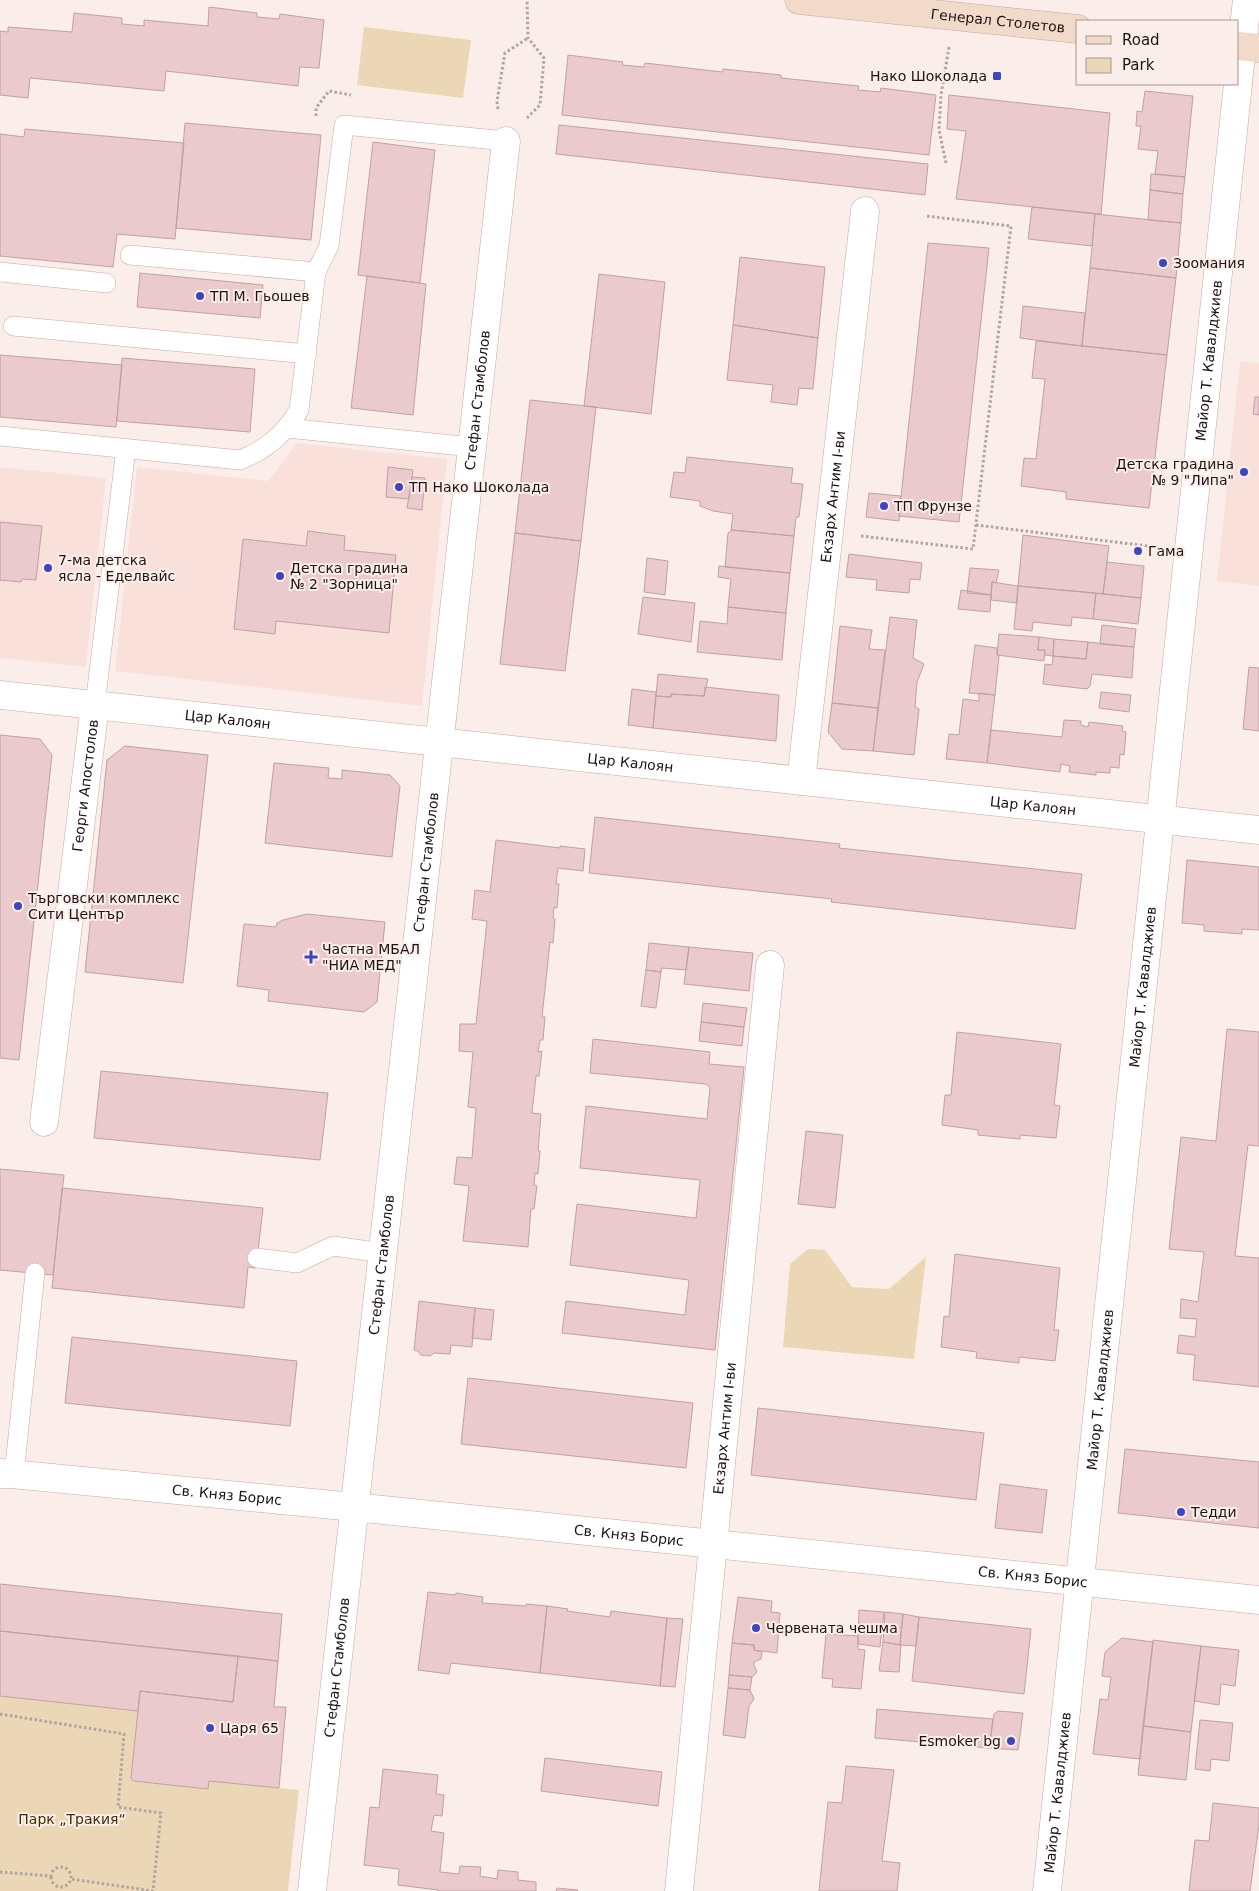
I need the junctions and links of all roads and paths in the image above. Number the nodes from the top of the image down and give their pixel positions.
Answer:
1 (528, 0) edge
2 (799, 0) edge
3 (1246, 0) edge
4 (901, 5) edge
5 (953, 16) junction
6 (1076, 29) edge
7 (528, 38) junction
8 (1246, 47) edge
9 (1239, 78) edge
10 (1238, 85) edge
11 (506, 141) junction
12 (946, 163) dead end
13 (865, 211) dead end
14 (926, 216) dead end
15 (130, 255) dead end
16 (0, 272) edge
17 (316, 272) junction
18 (106, 283) dead end
19 (12, 326) dead end
20 (306, 354) junction
21 (287, 428) junction
22 (0, 436) edge
23 (472, 447) junction
24 (126, 448) junction
25 (976, 525) junction
26 (828, 532) junction
27 (1188, 550) junction
28 (0, 695) edge
29 (95, 705) junction
30 (440, 741) junction
31 (800, 781) junction
32 (1160, 819) junction
33 (1259, 830) edge
34 (770, 965) dead end
35 (44, 1122) dead end
36 (383, 1253) junction
37 (257, 1258) dead end
38 (35, 1273) dead end
39 (5, 1476) edge
40 (354, 1507) junction
41 (713, 1544) junction
42 (1079, 1582) junction
43 (1259, 1600) edge
44 (0, 1714) edge
45 (0, 1872) edge
46 (51, 1876) junction
47 (71, 1879) junction
48 (312, 1891) edge
49 (679, 1891) edge
50 (1047, 1891) edge

1 - 7 path
2 - 4 main road, Генерал Столетов
3 - 8 street, Майор Т. Кавалджиев
4 - 5 main road, Генерал Столетов
5 - 6 main road, Генерал Столетов
5 - 12 path
7 - 11 path
7 - 11 path
8 - 9 street, Майор Т. Кавалджиев
10 - 27 street, Майор Т. Кавалджиев
11 - 17 lane
11 - 23 street, Стефан Стамболов
13 - 26 street, Екзарх Антим I-ви
14 - 25 path
15 - 17 lane
16 - 18 lane
17 - 20 lane
19 - 20 lane
20 - 21 lane
21 - 23 lane
21 - 24 lane
22 - 24 lane
23 - 30 street, Стефан Стамболов
24 - 29 lane, Георги Апостолов
25 - 26 path
25 - 27 path
26 - 31 street, Екзарх Антим I-ви
27 - 32 street, Майор Т. Кавалджиев
28 - 29 street, Цар Калоян
29 - 30 street, Цар Калоян
29 - 35 street, Георги Апостолов
30 - 31 street, Цар Калоян
30 - 36 street, Стефан Стамболов
31 - 32 street, Цар Калоян
32 - 33 street, Цар Калоян
32 - 42 street, Майор Т. Кавалджиев
34 - 41 street, Екзарх Антим I-ви
36 - 37 lane
36 - 40 street, Стефан Стамболов
38 - 39 lane
39 - 40 street, Св. Княз Борис
40 - 41 street, Св. Княз Борис
40 - 48 street, Стефан Стамболов
41 - 42 street, Св. Княз Борис
41 - 49 street, Екзарх Антим I-ви
42 - 43 street, Св. Княз Борис
42 - 50 street, Майор Т. Кавалджиев
44 - 47 path
45 - 46 path
46 - 47 path
46 - 47 path

